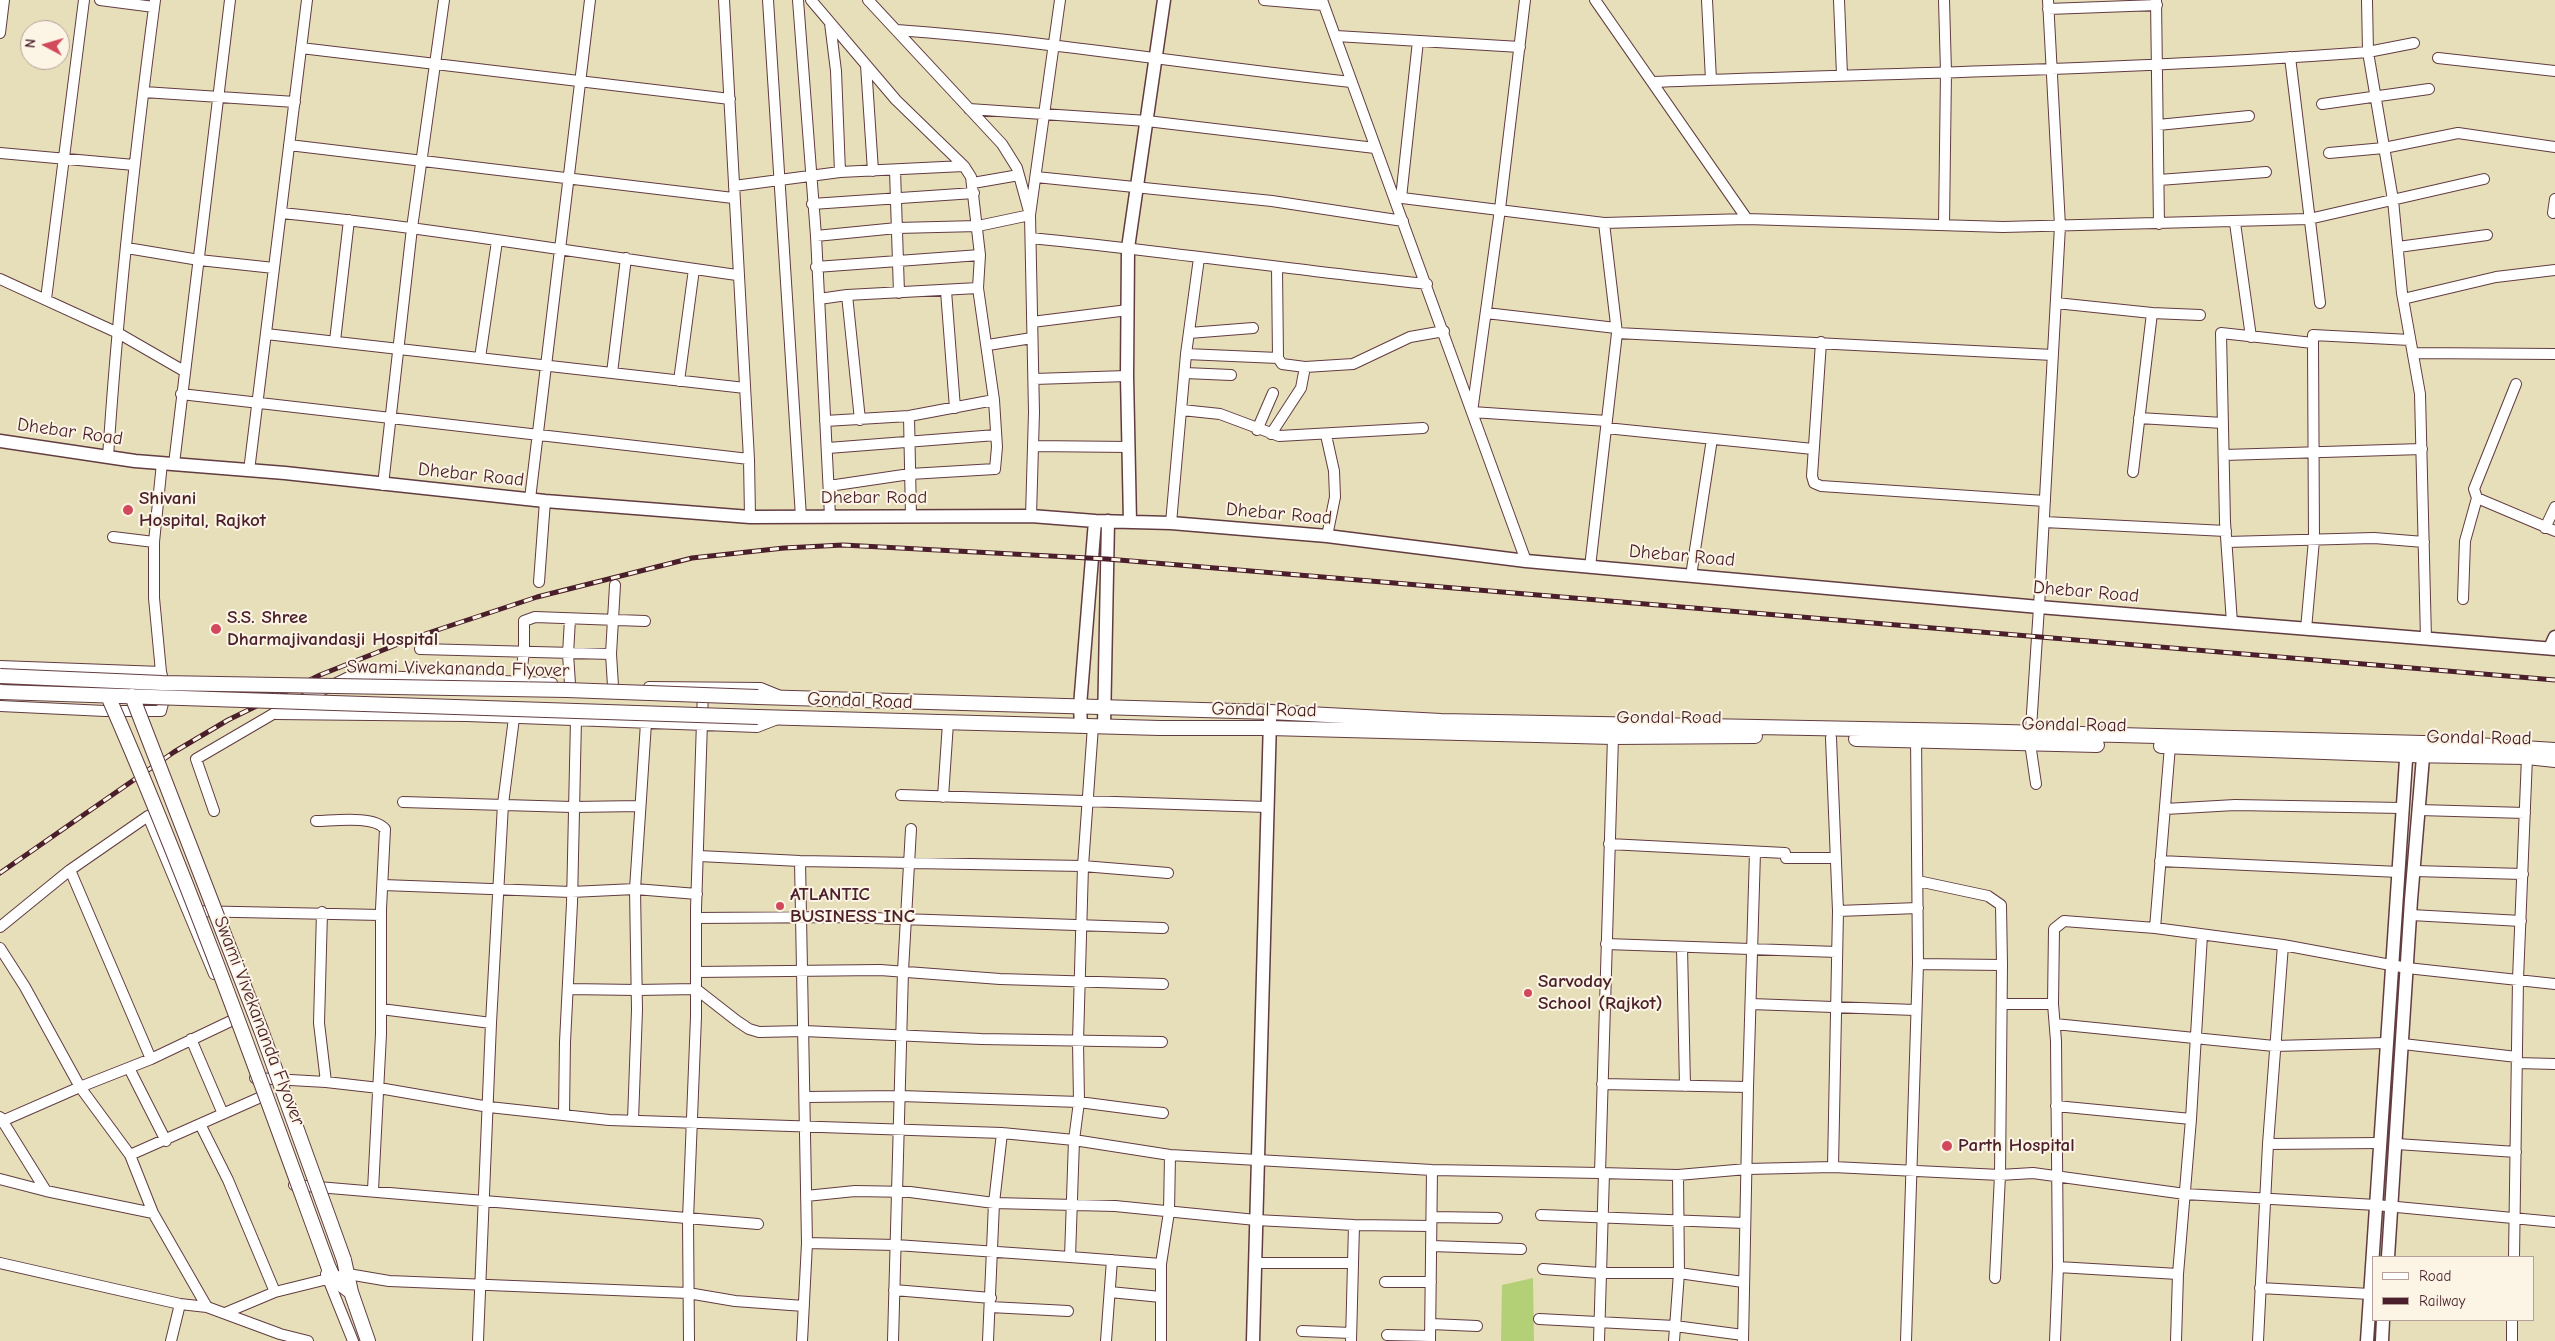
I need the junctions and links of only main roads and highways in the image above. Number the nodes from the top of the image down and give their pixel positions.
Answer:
1 (0, 676) edge
2 (106, 681) junction
3 (131, 689) junction
4 (0, 692) edge
5 (108, 696) junction
6 (784, 697) joint
7 (783, 718) joint
8 (1916, 736) junction
9 (2030, 738) junction
10 (2406, 749) junction
11 (2424, 749) junction
12 (2555, 750) edge
13 (2555, 760) edge
14 (351, 1292) junction
15 (368, 1341) edge

1 - 2 main road, Swami Vivekananda Flyover, bridge
2 - 3 main road, Swami Vivekananda Flyover, bridge
2 - 5 main road, Swami Vivekananda Flyover, bridge
3 - 5 main road, Swami Vivekananda Flyover, bridge
3 - 6 main road, Swami Vivekananda Flyover, bridge
3 - 7 main road, Swami Vivekananda Flyover, bridge
3 - 14 main road, Swami Vivekananda Flyover, bridge
4 - 5 main road, Swami Vivekananda Flyover, bridge
5 - 14 main road, Swami Vivekananda Flyover, bridge
6 - 8 main road, Gondal Road
7 - 8 main road, Gondal Road
8 - 9 main road, Gondal Road
9 - 10 main road, Gondal Road
9 - 10 main road, Gondal Road
10 - 11 main road, Gondal Road
11 - 12 main road, Gondal Road
11 - 13 main road, Gondal Road
14 - 15 main road, Swami Vivekananda Flyover

